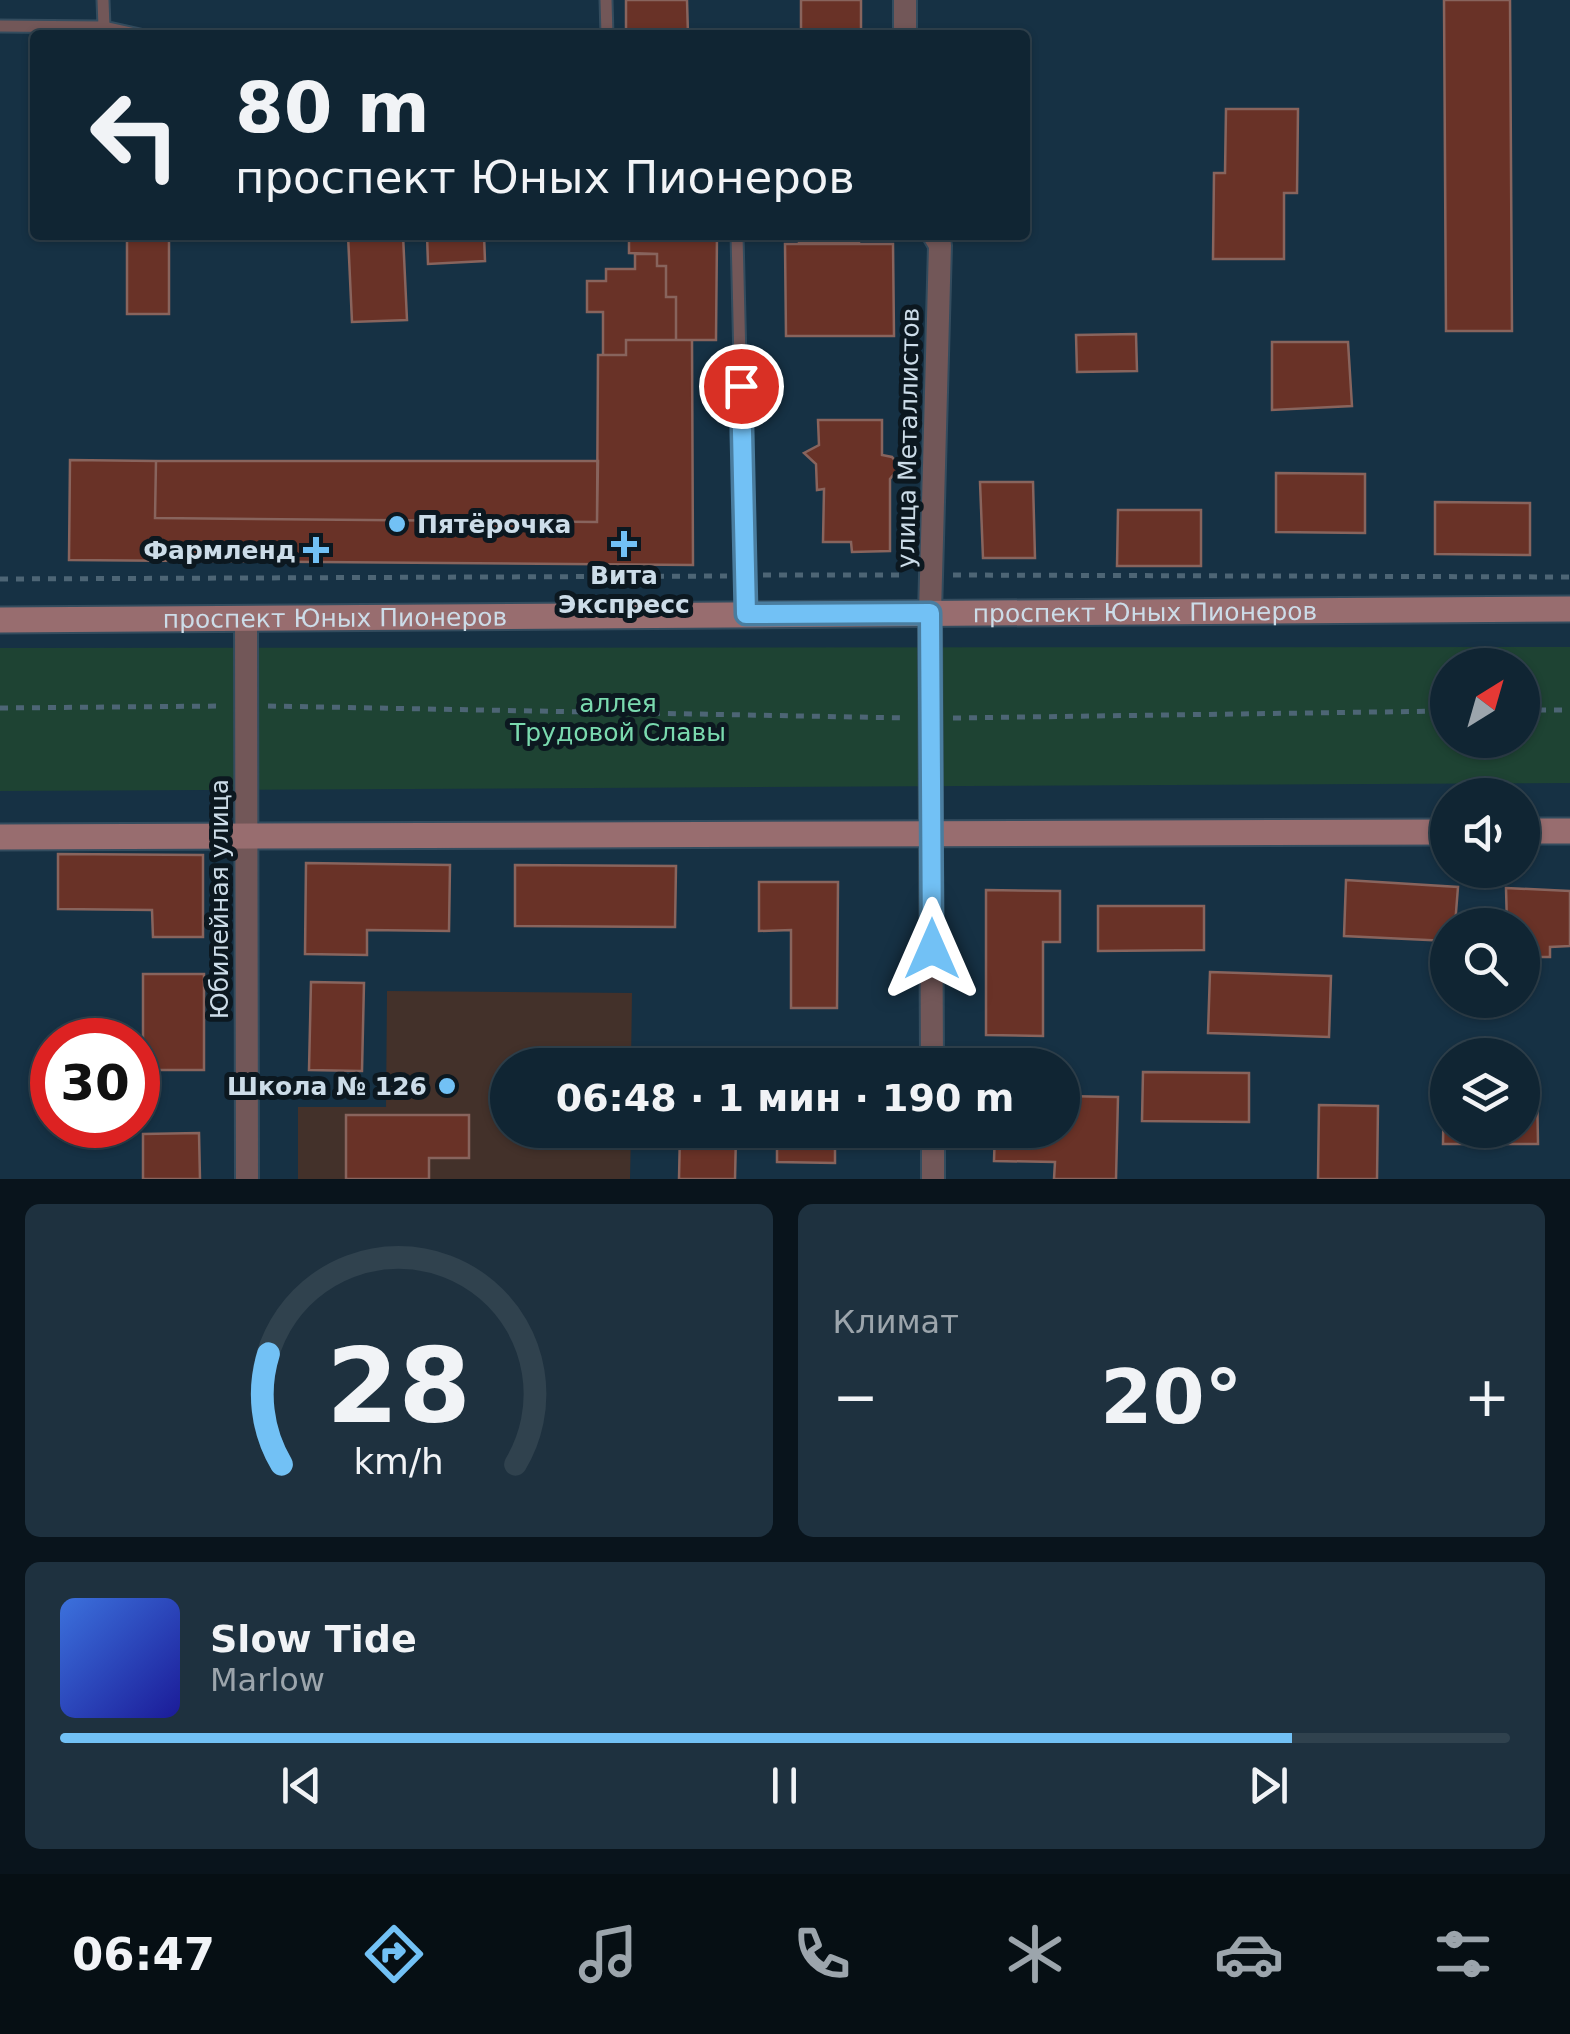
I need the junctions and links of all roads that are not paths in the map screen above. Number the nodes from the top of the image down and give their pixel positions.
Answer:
1 (103, 0) edge
2 (606, 0) edge
3 (904, 0) edge
4 (0, 26) edge
5 (104, 27) junction
6 (118, 30) edge
7 (607, 30) edge
8 (905, 30) edge
9 (738, 240) edge
10 (937, 240) edge
11 (1570, 609) edge
12 (930, 613) junction
13 (746, 614) junction
14 (246, 618) junction
15 (0, 620) edge
16 (1540, 831) edge
17 (1570, 831) edge
18 (1430, 832) edge
19 (931, 834) junction
20 (247, 836) junction
21 (0, 837) edge
22 (932, 1048) edge
23 (933, 1148) edge
24 (247, 1179) edge
25 (933, 1179) edge

1 - 5 lane
2 - 7 lane
3 - 8 street
4 - 5 lane
5 - 6 lane
9 - 13 lane
10 - 12 street, улица Металлистов
11 - 12 street, проспект Юных Пионеров
12 - 13 street, проспект Юных Пионеров
12 - 19 street, улица Металлистов
13 - 14 street, проспект Юных Пионеров
14 - 15 street, проспект Юных Пионеров
14 - 20 street, Юбилейная улица
16 - 17 street
18 - 19 street
19 - 20 street
19 - 22 street, улица Металлистов
20 - 21 street
20 - 24 street, Юбилейная улица
23 - 25 street

